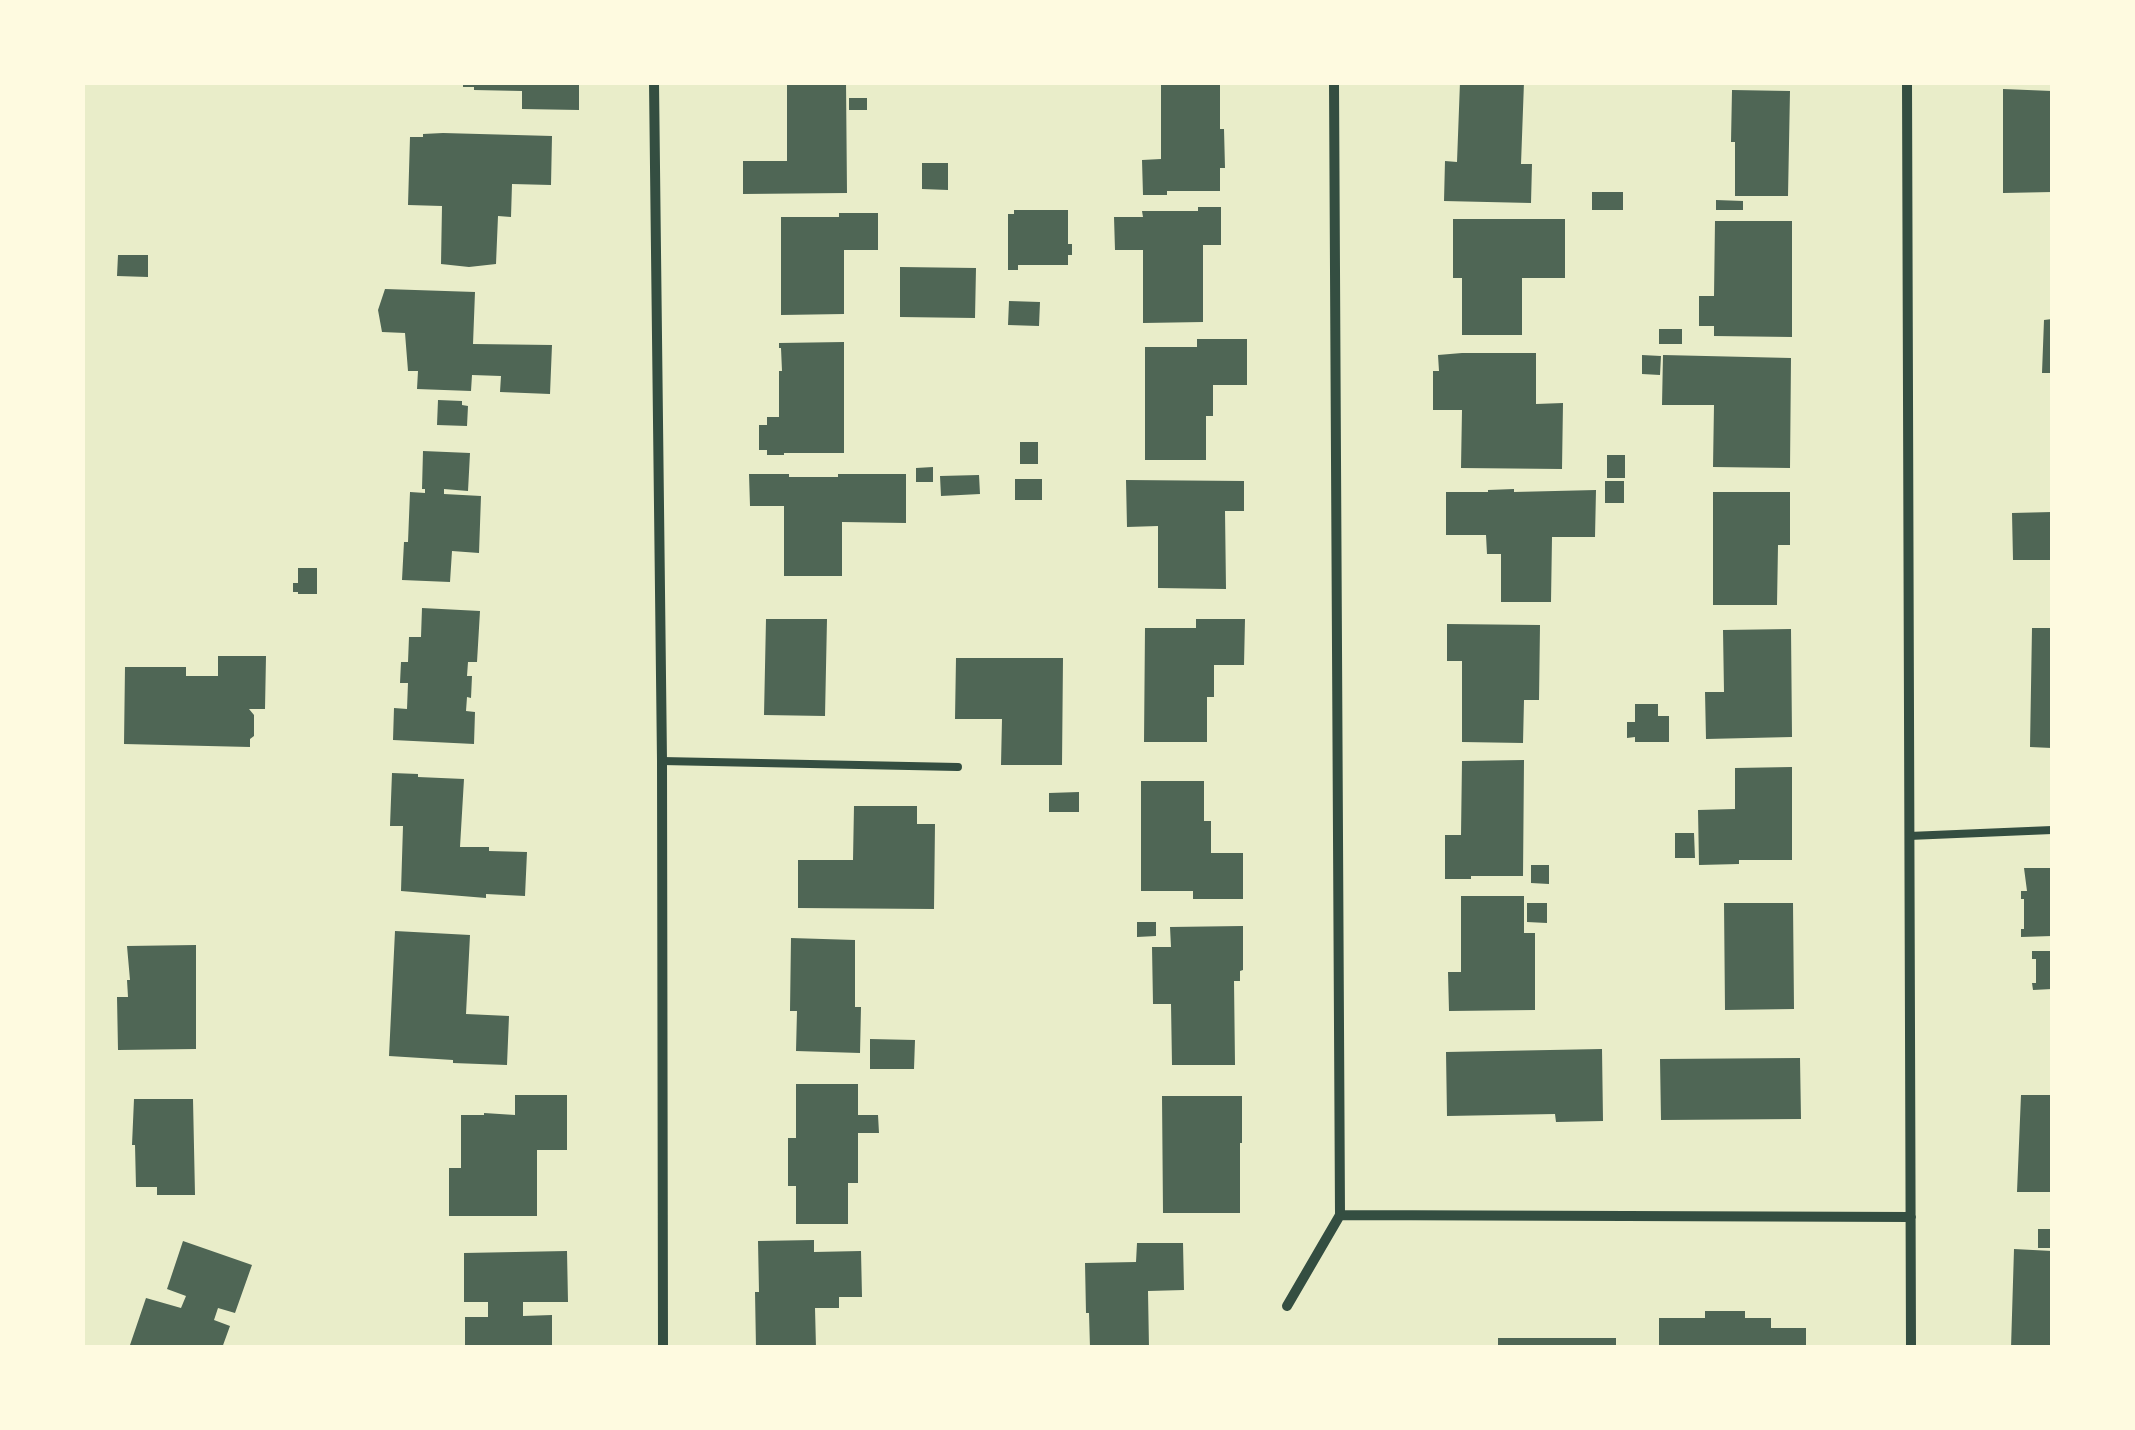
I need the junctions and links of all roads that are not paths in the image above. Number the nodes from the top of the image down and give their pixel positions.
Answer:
1 (654, 82) edge
2 (1334, 82) edge
3 (1906, 82) edge
4 (662, 761) junction
5 (958, 767) dead end
6 (2052, 830) edge
7 (1909, 836) junction
8 (1340, 1215) junction
9 (1911, 1218) junction
10 (1287, 1306) dead end
11 (663, 1348) edge
12 (1911, 1348) edge

1 - 4 street
2 - 8 street
3 - 7 street
4 - 5 lane
4 - 11 street
6 - 7 lane
7 - 9 street
8 - 9 street
8 - 10 street
9 - 12 street

